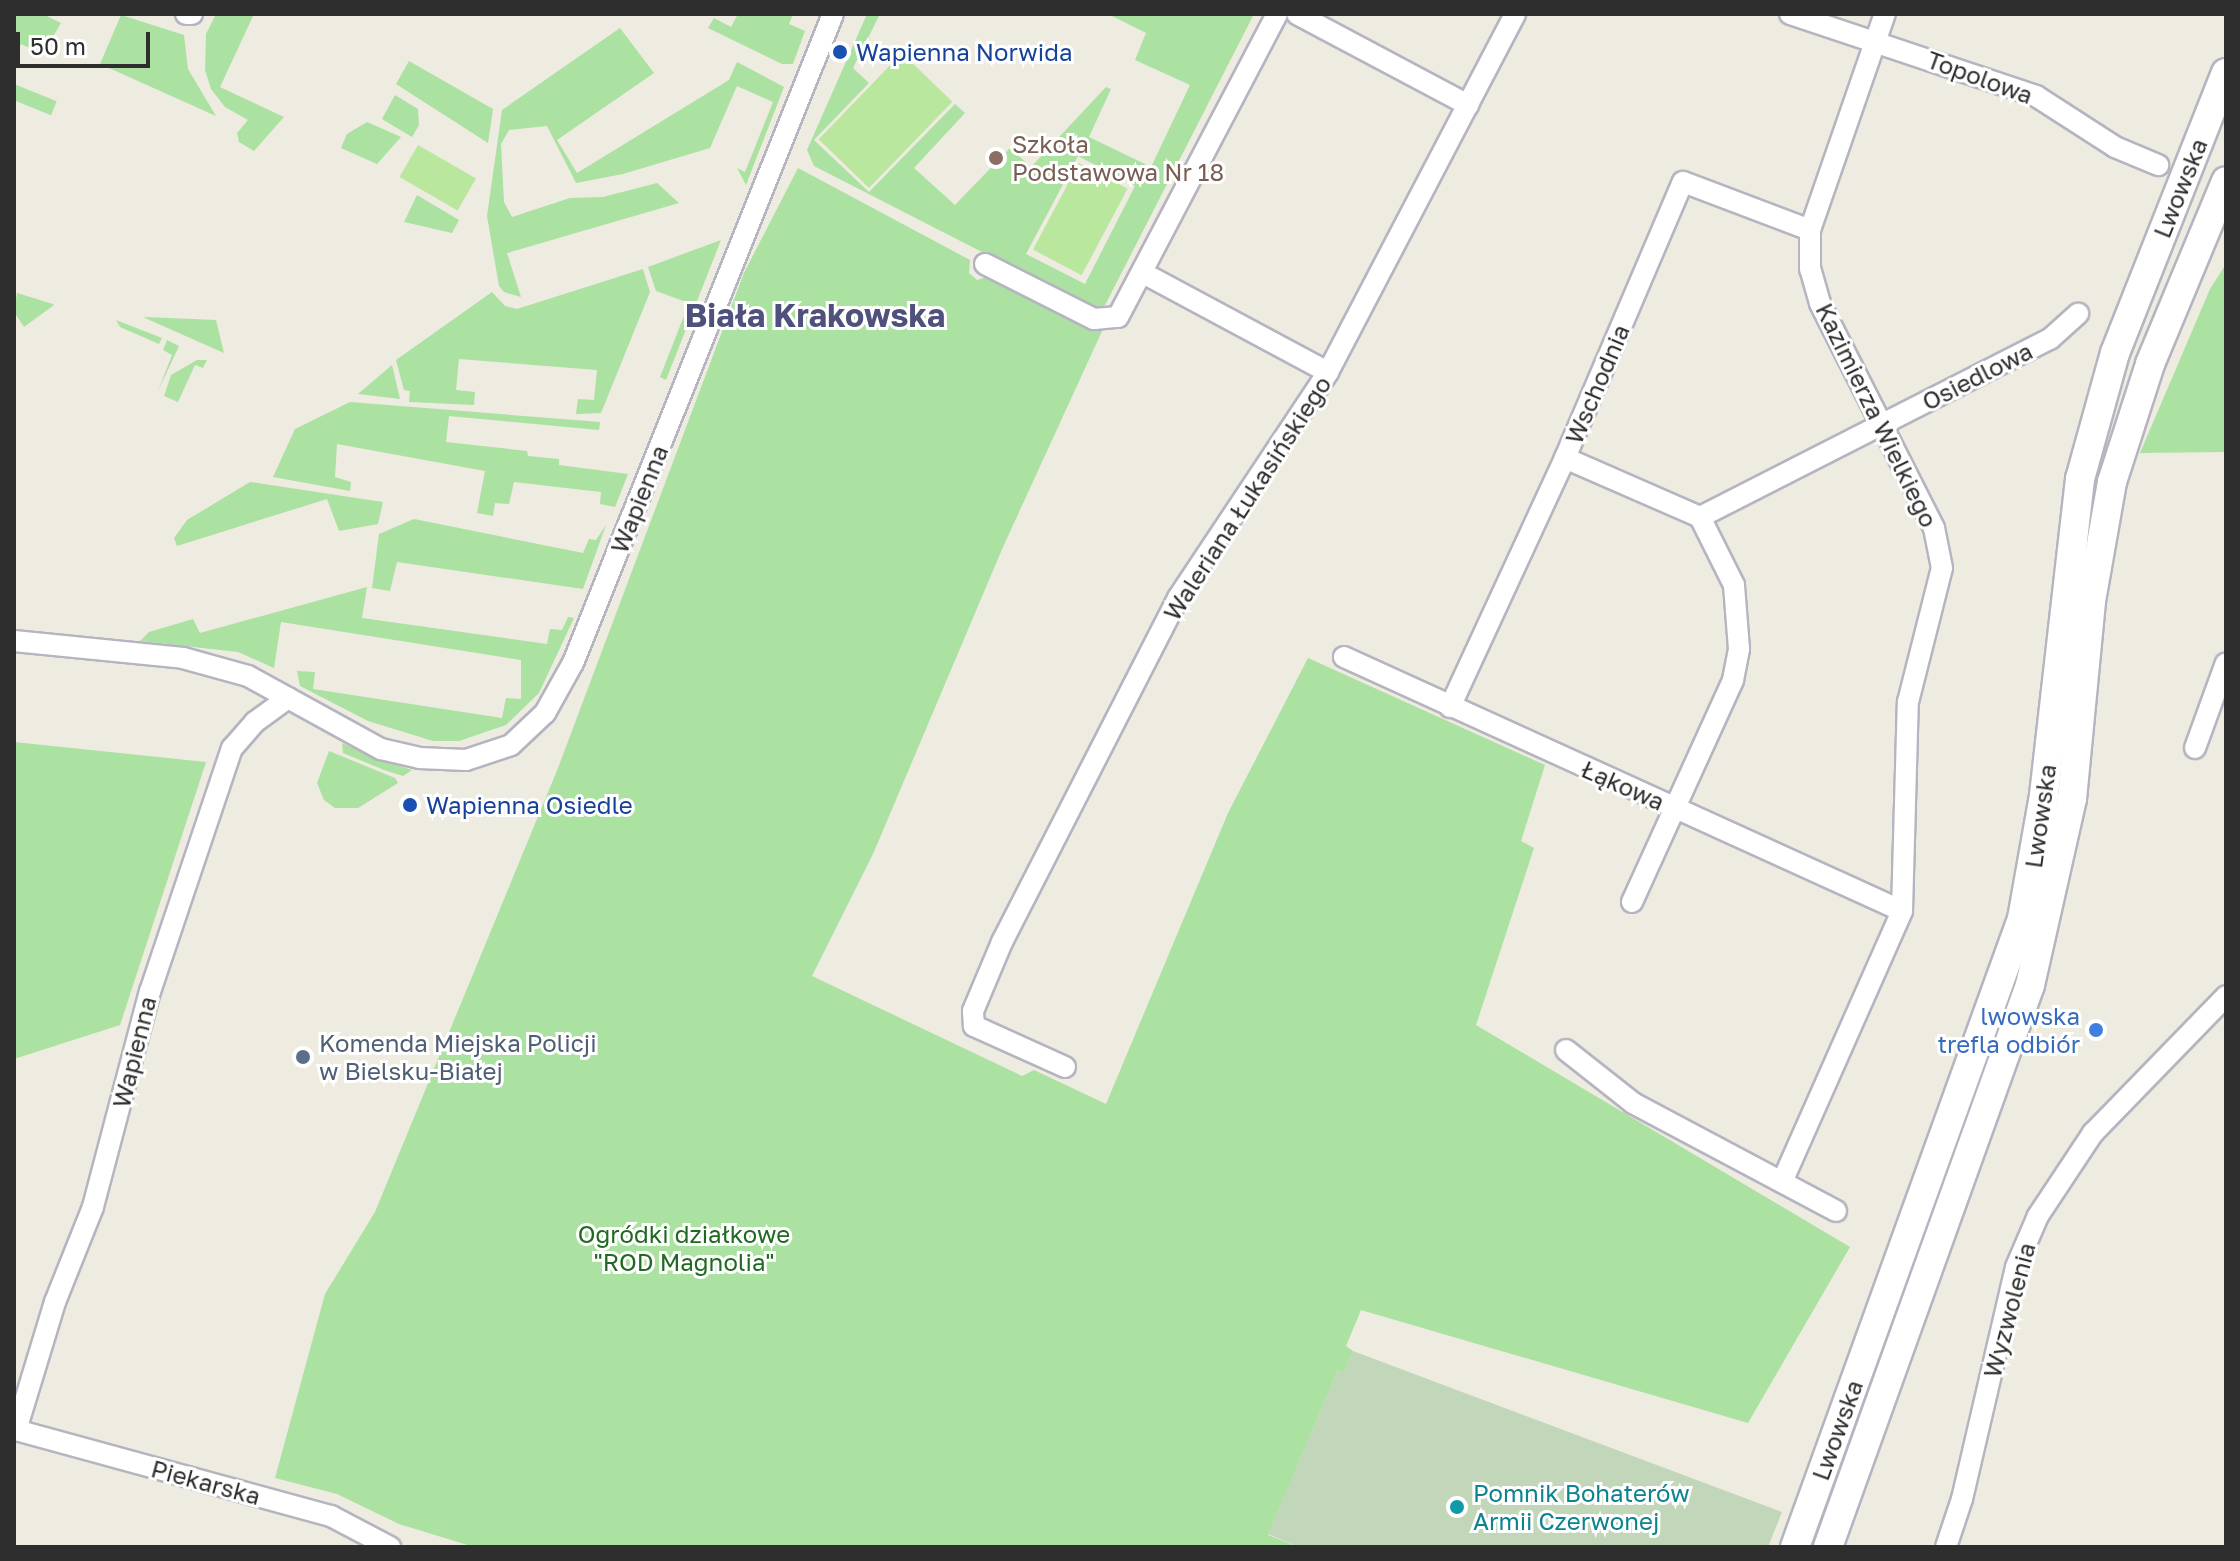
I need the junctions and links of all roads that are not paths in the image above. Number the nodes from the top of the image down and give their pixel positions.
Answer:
1 (186, 14) edge
2 (192, 14) edge
3 (833, 14) edge
4 (1277, 14) edge
5 (1297, 14) edge
6 (1515, 14) edge
7 (1790, 14) edge
8 (1885, 14) edge
9 (1876, 40) junction
10 (2226, 73) edge
11 (1468, 105) junction
12 (2158, 165) dead end
13 (2226, 181) edge
14 (1810, 230) junction
15 (985, 264) dead end
16 (1143, 273) junction
17 (2078, 314) dead end
18 (1328, 372) junction
19 (1880, 425) junction
20 (1565, 458) junction
21 (1700, 517) junction
22 (14, 641) edge
23 (1344, 657) dead end
24 (2226, 663) edge
25 (288, 698) junction
26 (1450, 707) junction
27 (2195, 748) dead end
28 (1678, 809) junction
29 (1632, 902) dead end
30 (1902, 911) junction
31 (2226, 996) edge
32 (1566, 1050) dead end
33 (1065, 1067) dead end
34 (1782, 1182) junction
35 (1836, 1211) dead end
36 (16, 1430) joint
37 (390, 1547) edge
38 (1795, 1547) edge
39 (1828, 1547) edge
40 (1946, 1547) edge

1 - 2 street
3 - 25 street, Wapienna
4 - 16 street
5 - 11 street
6 - 11 street, Waleriana Łukasińskiego
7 - 9 street, Topolowa
8 - 9 street, Kazimierza Wielkiego
9 - 12 street, Topolowa
9 - 14 street, Kazimierza Wielkiego
10 - 38 main road, Lwowska
11 - 18 street, Waleriana Łukasińskiego
13 - 39 main road, Lwowska
14 - 19 street, Kazimierza Wielkiego
14 - 20 street, Wschodnia
15 - 16 street
16 - 18 street
17 - 19 street, Osiedlowa
18 - 33 street, Waleriana Łukasińskiego
19 - 21 street, Osiedlowa
19 - 30 street, Kazimierza Wielkiego
20 - 21 street
20 - 26 street, Wschodnia
21 - 28 street
22 - 25 street, Wapienna
23 - 26 street, Łąkowa
24 - 27 street
25 - 36 street, Wapienna
26 - 28 street, Łąkowa
28 - 29 street
28 - 30 street, Łąkowa
30 - 34 street, Kazimierza Wielkiego
31 - 40 street, Wyzwolenia
32 - 34 street
34 - 35 street
36 - 37 street, Piekarska

